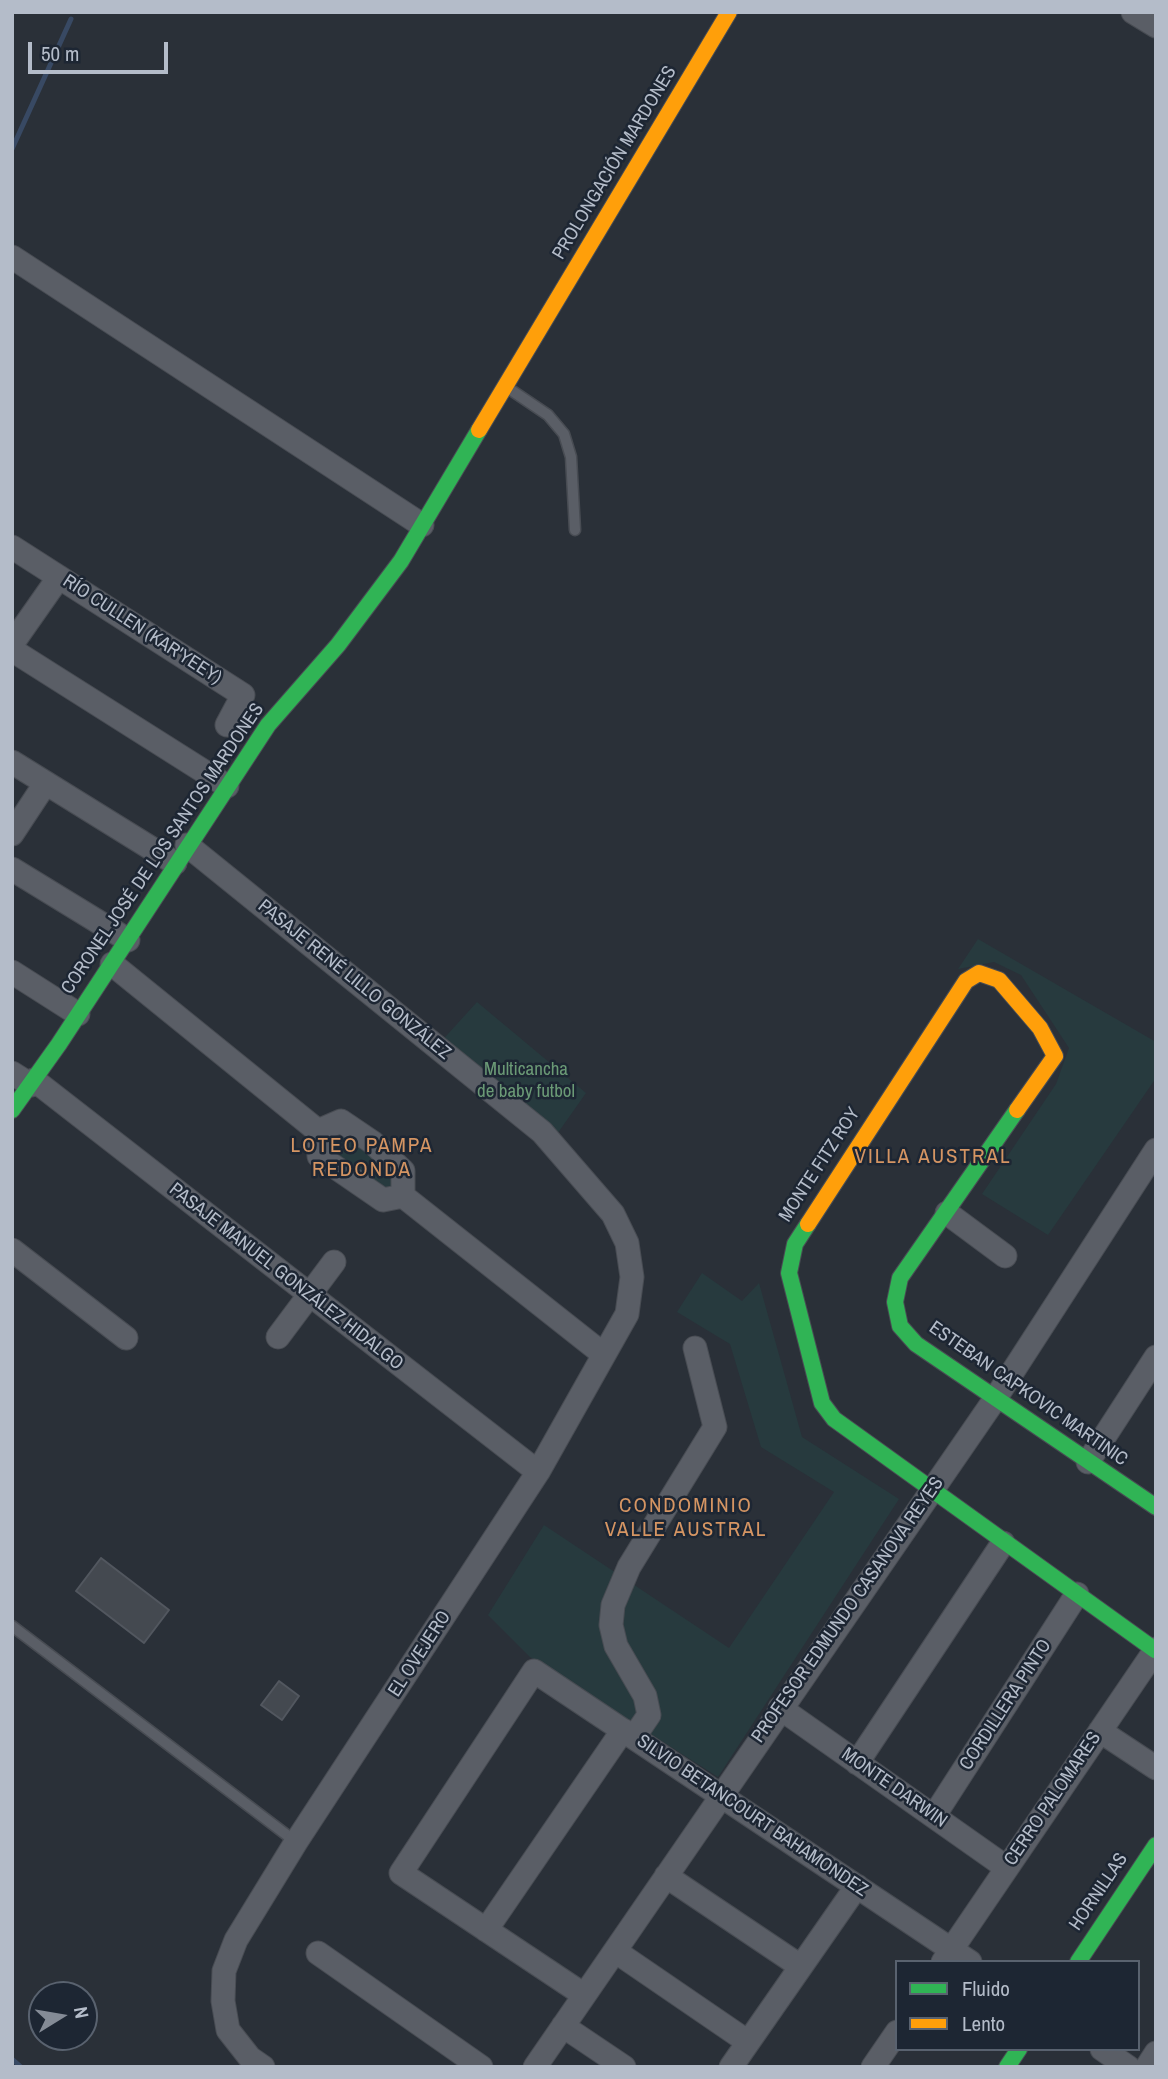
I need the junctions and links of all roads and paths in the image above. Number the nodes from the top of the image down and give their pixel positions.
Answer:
1 (729, 12) edge
2 (1133, 12) edge
3 (1156, 26) edge
4 (12, 257) edge
5 (537, 335) joint
6 (506, 387) junction
7 (422, 525) junction
8 (575, 530) dead end
9 (12, 547) edge
10 (59, 577) junction
11 (12, 644) edge
12 (12, 650) edge
13 (227, 726) dead end
14 (12, 762) edge
15 (45, 783) junction
16 (227, 786) junction
17 (12, 834) edge
18 (181, 854) junction
19 (12, 869) edge
20 (128, 940) junction
21 (112, 964) junction
22 (12, 972) edge
23 (78, 1014) junction
24 (1055, 1056) joint
25 (26, 1079) edge
26 (12, 1110) edge
27 (318, 1131) junction
28 (1156, 1150) edge
29 (403, 1196) junction
30 (947, 1213) junction
31 (627, 1244) joint
32 (12, 1250) edge
33 (1005, 1256) dead end
34 (334, 1262) dead end
35 (308, 1294) junction
36 (278, 1337) dead end
37 (125, 1338) dead end
38 (695, 1348) dead end
39 (603, 1354) junction
40 (1156, 1357) edge
41 (995, 1399) junction
42 (1088, 1462) junction
43 (538, 1472) junction
44 (930, 1492) junction
45 (1156, 1507) edge
46 (1003, 1543) junction
47 (1077, 1594) junction
48 (12, 1626) edge
49 (1156, 1649) edge
50 (780, 1709) junction
51 (1100, 1731) junction
52 (628, 1734) junction
53 (857, 1763) junction
54 (1156, 1768) edge
55 (721, 1795) junction
56 (934, 1816) junction
57 (296, 1842) junction
58 (1156, 1845) edge
59 (1007, 1868) junction
60 (666, 1876) junction
61 (857, 1886) junction
62 (486, 1930) junction
63 (615, 1951) junction
64 (318, 1953) dead end
65 (955, 1958) edge
66 (1079, 1960) edge
67 (800, 1966) junction
68 (584, 1995) junction
69 (563, 2026) junction
70 (895, 2035) edge
71 (748, 2042) junction
72 (1018, 2051) edge
73 (1105, 2051) edge
74 (1156, 2053) edge
75 (256, 2063) edge
76 (481, 2067) edge
77 (535, 2067) edge
78 (624, 2067) edge
79 (731, 2067) edge
80 (873, 2067) edge
81 (1007, 2067) edge
82 (1128, 2067) edge
83 (1147, 2067) edge

1 - 5 street, PROLONGACIÓN MARDONES
2 - 3 street
4 - 7 street
5 - 6 street, CORONEL JOSÉ DE LOS SANTOS MARDONES
6 - 7 street, CORONEL JOSÉ DE LOS SANTOS MARDONES
6 - 8 lane
7 - 16 street, CORONEL JOSÉ DE LOS SANTOS MARDONES
9 - 10 street, RÍO CULLEN (KAR'YEEY)
10 - 11 street
10 - 13 street, RÍO CULLEN (KAR'YEEY)
12 - 16 street
14 - 15 street, PASAJE RENÉ LILLO GONZÁLEZ
15 - 17 street
15 - 18 street, PASAJE RENÉ LILLO GONZÁLEZ
16 - 18 street, CORONEL JOSÉ DE LOS SANTOS MARDONES
18 - 20 street, CORONEL JOSÉ DE LOS SANTOS MARDONES
18 - 31 street, PASAJE RENÉ LILLO GONZÁLEZ
19 - 20 street
20 - 21 street, CORONEL JOSÉ DE LOS SANTOS MARDONES
21 - 23 street, CORONEL JOSÉ DE LOS SANTOS MARDONES
21 - 27 street
22 - 23 street
23 - 25 street, CORONEL JOSÉ DE LOS SANTOS MARDONES
24 - 30 street, ESTEBAN CAPKOVIC MARTINIC
24 - 44 street, MONTE FITZ ROY
25 - 26 street, CORONEL JOSÉ DE LOS SANTOS MARDONES
25 - 35 street, PASAJE MANUEL GONZÁLEZ HIDALGO
27 - 29 street
27 - 29 street
28 - 41 street, PROFESOR EDMUNDO CASANOVA REYES
29 - 39 street
30 - 33 street
30 - 41 street, ESTEBAN CAPKOVIC MARTINIC
31 - 39 street, EL OVEJERO
32 - 37 street
34 - 35 street
35 - 36 street
35 - 43 street, PASAJE MANUEL GONZÁLEZ HIDALGO
38 - 52 street
39 - 43 street, EL OVEJERO
40 - 42 street
41 - 42 street, ESTEBAN CAPKOVIC MARTINIC
41 - 44 street, PROFESOR EDMUNDO CASANOVA REYES
42 - 45 street, ESTEBAN CAPKOVIC MARTINIC
43 - 57 street, EL OVEJERO
44 - 46 street, MONTE FITZ ROY
44 - 50 street, PROFESOR EDMUNDO CASANOVA REYES
46 - 47 street, MONTE FITZ ROY
46 - 53 street
47 - 49 street, MONTE FITZ ROY
47 - 56 street, CORDILLERA PINTO
48 - 57 lane
49 - 51 street, CERRO PALOMARES
50 - 53 street, MONTE DARWIN
50 - 55 street, PROFESOR EDMUNDO CASANOVA REYES
51 - 54 street
51 - 59 street, CERRO PALOMARES
52 - 55 street, SILVIO BETANCOURT BAHAMONDEZ
52 - 62 street
52 - 62 street, SILVIO BETANCOURT BAHAMONDEZ
53 - 56 street, MONTE DARWIN
55 - 60 street, PROFESOR EDMUNDO CASANOVA REYES
55 - 61 street, SILVIO BETANCOURT BAHAMONDEZ
56 - 59 street, MONTE DARWIN
57 - 75 street, EL OVEJERO
58 - 66 street, HORNILLAS
59 - 65 street, CERRO PALOMARES
60 - 63 street, PROFESOR EDMUNDO CASANOVA REYES
60 - 67 street
61 - 65 street, SILVIO BETANCOURT BAHAMONDEZ
61 - 67 street
62 - 68 street
63 - 68 street, PROFESOR EDMUNDO CASANOVA REYES
63 - 71 street
64 - 76 street
67 - 71 street
68 - 69 street, PROFESOR EDMUNDO CASANOVA REYES
69 - 77 street, PROFESOR EDMUNDO CASANOVA REYES
69 - 78 street
70 - 80 street
71 - 79 street
72 - 81 street
73 - 82 street
74 - 83 street

